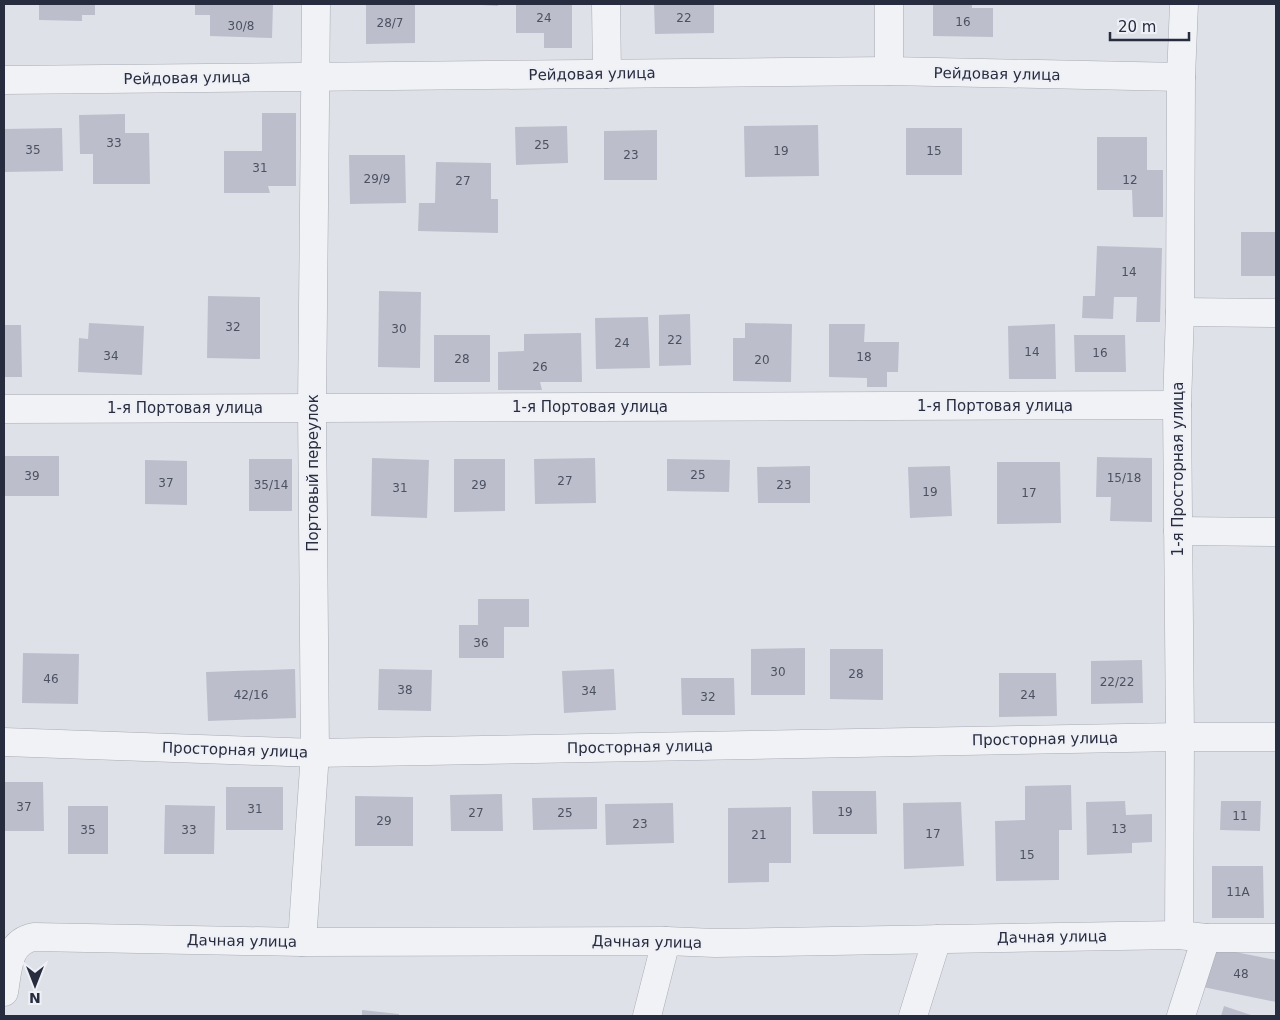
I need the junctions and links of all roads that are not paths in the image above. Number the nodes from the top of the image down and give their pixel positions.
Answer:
1 (316, 4) edge
2 (606, 4) edge
3 (890, 4) edge
4 (1184, 4) edge
5 (889, 71) junction
6 (607, 74) junction
7 (316, 77) junction
8 (1180, 78) junction
9 (4, 80) edge
10 (1180, 312) junction
11 (1276, 313) edge
12 (1177, 405) junction
13 (312, 408) junction
14 (4, 409) edge
15 (1178, 531) junction
16 (1276, 532) edge
17 (1180, 737) junction
18 (1276, 737) edge
19 (4, 742) edge
20 (315, 753) junction
21 (1179, 935) junction
22 (1206, 938) junction
23 (1276, 938) edge
24 (937, 939) junction
25 (666, 941) junction
26 (302, 942) junction
27 (4, 992) edge
28 (647, 1016) edge
29 (913, 1016) edge
30 (1182, 1016) edge

1 - 7 street, Портовый переулок
2 - 6 street
3 - 5 street
4 - 8 street, 1-я Просторная улица
5 - 6 street, Рейдовая улица
5 - 8 street, Рейдовая улица
6 - 7 street, Рейдовая улица
7 - 9 street, Рейдовая улица
7 - 13 street, Портовый переулок
8 - 10 street, 1-я Просторная улица
10 - 11 street
10 - 12 street, 1-я Просторная улица
12 - 13 street, 1-я Портовая улица
12 - 15 street, 1-я Просторная улица
13 - 14 street, 1-я Портовая улица
13 - 20 street, Портовый переулок
15 - 16 street
15 - 17 street, 1-я Просторная улица
17 - 18 street, Просторная улица
17 - 20 street, Просторная улица
17 - 21 street, 1-я Просторная улица
19 - 20 street, Просторная улица
20 - 26 street, Портовый переулок
21 - 22 street, Дачная улица
21 - 24 street, Дачная улица
22 - 23 street, Дачная улица
22 - 30 street
24 - 25 street, Дачная улица
24 - 29 street
25 - 26 street, Дачная улица
25 - 28 street
26 - 27 street, Дачная улица

